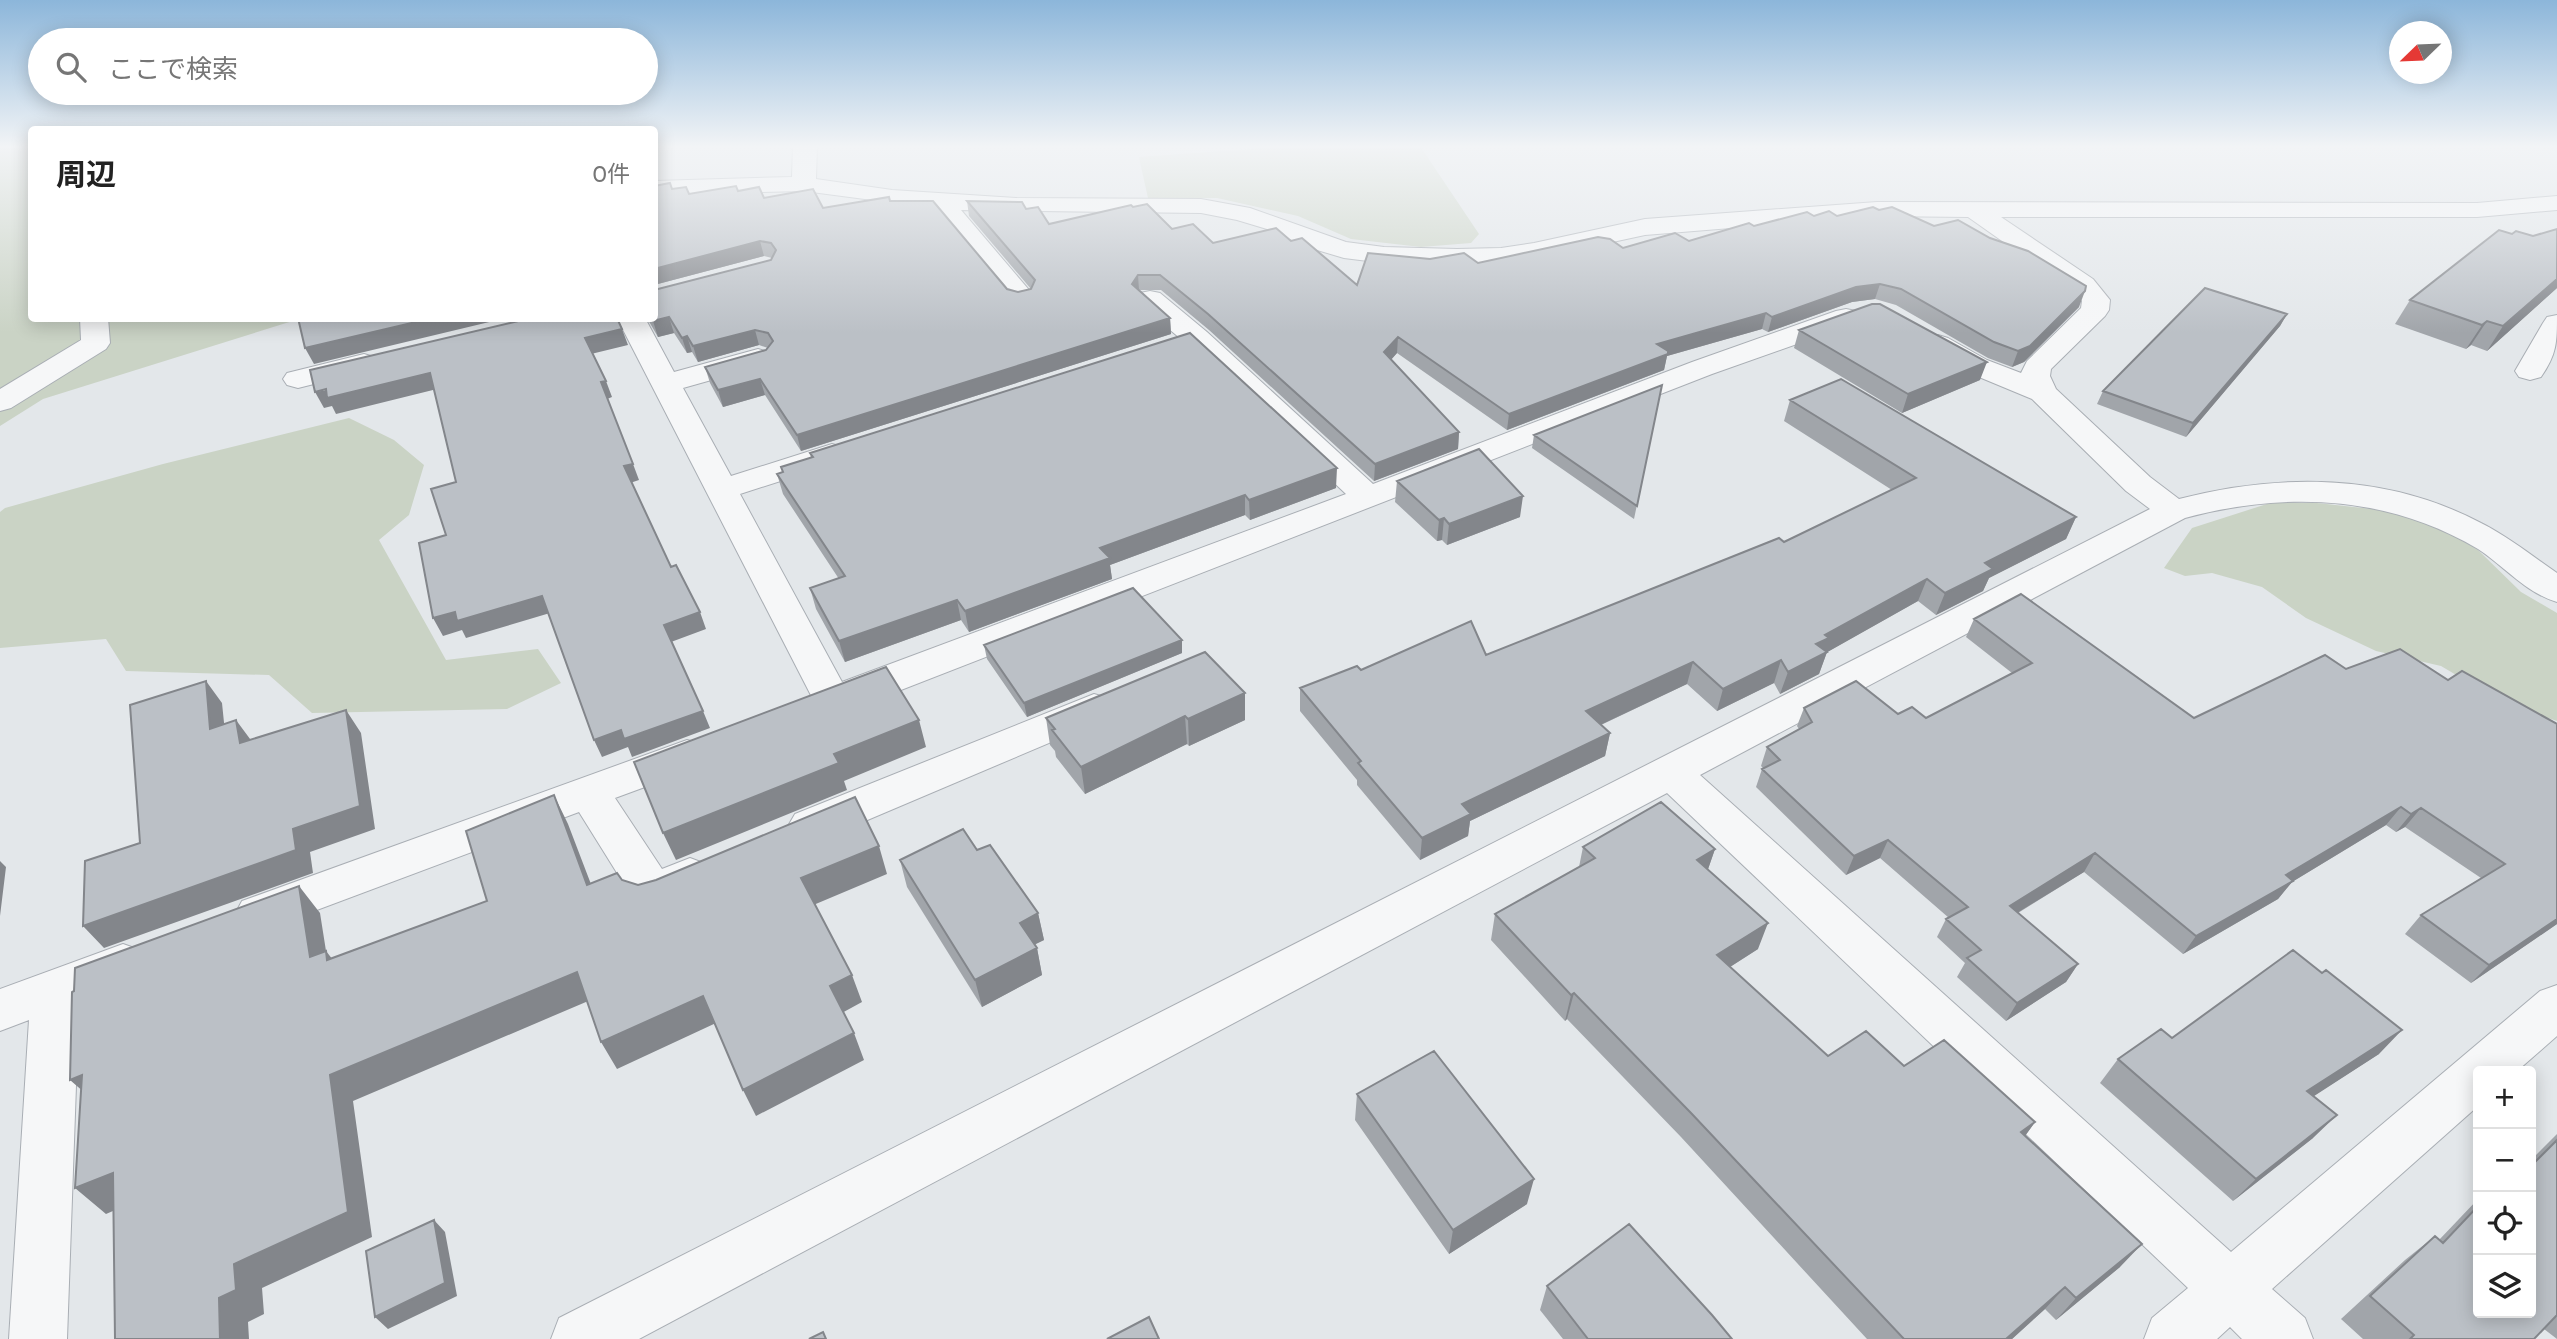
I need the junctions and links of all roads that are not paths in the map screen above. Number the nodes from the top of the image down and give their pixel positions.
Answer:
1 (946, 208) edge
2 (1215, 208) edge
3 (2509, 208) edge
4 (1973, 209) junction
5 (2504, 209) junction
6 (2546, 231) edge
7 (1021, 297) edge
8 (1150, 299) edge
9 (1874, 310) edge
10 (94, 322) edge
11 (633, 322) edge
12 (2557, 323) edge
13 (1908, 326) edge
14 (1198, 338) junction
15 (1158, 350) edge
16 (760, 357) edge
17 (389, 358) edge
18 (2530, 371) dead end
19 (298, 379) dead end
20 (666, 383) junction
21 (2043, 393) junction
22 (0, 402) edge
23 (854, 447) edge
24 (722, 489) junction
25 (1369, 498) junction
26 (2173, 511) junction
27 (2557, 590) edge
28 (1125, 695) edge
29 (717, 744) edge
30 (1671, 773) junction
31 (589, 792) junction
32 (781, 838) edge
33 (730, 860) edge
34 (224, 927) edge
35 (159, 951) edge
36 (54, 990) junction
37 (2557, 1006) edge
38 (0, 1010) edge
39 (2488, 1066) edge
40 (2473, 1079) edge
41 (2228, 1289) junction
42 (38, 1339) edge
43 (580, 1339) edge
44 (2173, 1339) edge
45 (2284, 1339) edge

1 - 7 street
2 - 4 street
3 - 5 street
4 - 5 street
4 - 21 street
5 - 6 street
8 - 14 street
9 - 25 street
10 - 22 street
11 - 20 street
12 - 18 street
13 - 21 street
14 - 15 street
14 - 25 street
16 - 20 street
17 - 19 street
20 - 24 street
21 - 26 street
23 - 24 street
24 - 25 street
26 - 27 street
26 - 30 street
28 - 32 street
29 - 31 street
30 - 41 street
30 - 43 street
31 - 33 street
31 - 34 street
35 - 36 street
36 - 38 street
36 - 42 street
37 - 39 street
40 - 41 street
41 - 44 street
41 - 45 street

